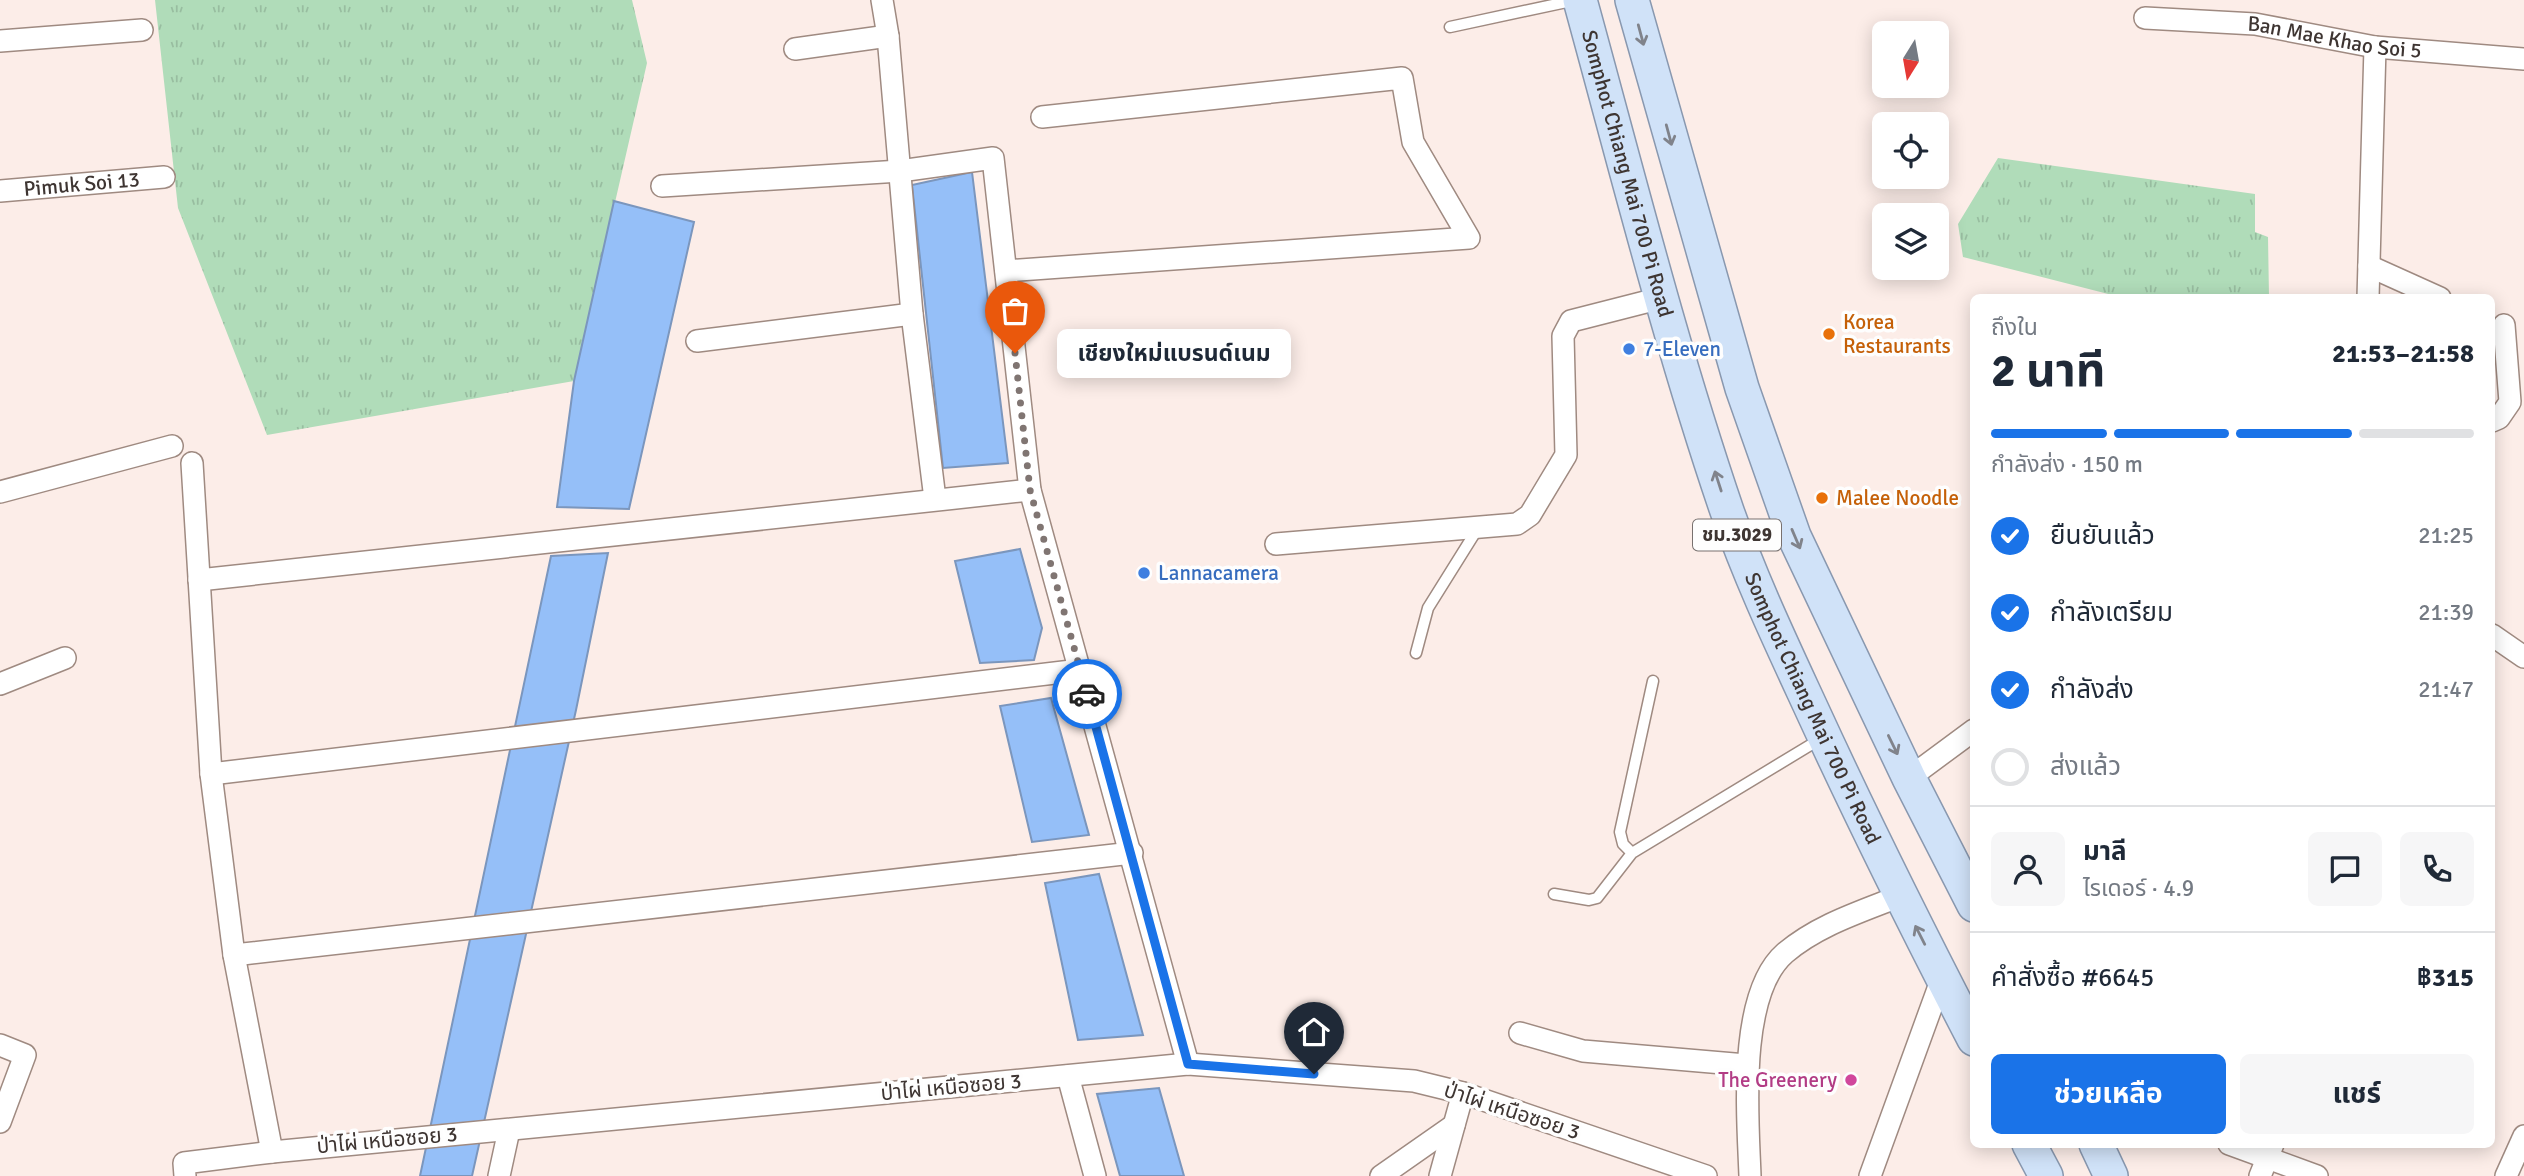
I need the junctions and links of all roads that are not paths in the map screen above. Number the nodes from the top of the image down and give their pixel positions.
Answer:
1 (881, 0) edge
2 (1578, 0) edge
3 (1632, 0) edge
4 (2145, 18) dead end
5 (1450, 27) dead end
6 (142, 30) dead end
7 (888, 36) junction
8 (0, 41) edge
9 (2375, 47) junction
10 (795, 49) dead end
11 (2524, 59) edge
12 (1042, 117) dead end
13 (900, 171) junction
14 (164, 177) dead end
15 (662, 186) dead end
16 (0, 191) edge
17 (2369, 266) junction
18 (1006, 271) junction
19 (2368, 294) edge
20 (2432, 294) edge
21 (1661, 298) junction
22 (912, 314) junction
23 (2498, 323) edge
24 (2524, 334) edge
25 (696, 341) dead end
26 (2495, 420) edge
27 (172, 446) dead end
28 (192, 463) dead end
29 (1030, 490) junction
30 (0, 492) edge
31 (935, 499) junction
32 (1478, 528) junction
33 (1276, 544) dead end
34 (200, 580) junction
35 (2495, 637) edge
36 (1416, 653) dead end
37 (2524, 657) edge
38 (65, 658) dead end
39 (1080, 670) junction
40 (1653, 681) dead end
41 (0, 684) edge
42 (1970, 733) edge
43 (1825, 737) junction
44 (211, 774) junction
45 (1909, 778) junction
46 (1132, 853) junction
47 (1632, 853) junction
48 (1970, 893) edge
49 (1554, 894) dead end
50 (1900, 896) junction
51 (234, 955) junction
52 (1942, 978) junction
53 (1970, 1031) edge
54 (1520, 1033) dead end
55 (0, 1045) edge
56 (1188, 1064) junction
57 (1746, 1065) junction
58 (1068, 1076) junction
59 (1463, 1093) junction
60 (0, 1122) edge
61 (1454, 1125) junction
62 (498, 1130) junction
63 (2524, 1136) edge
64 (2031, 1148) edge
65 (2098, 1148) edge
66 (2238, 1148) edge
67 (272, 1152) junction
68 (2267, 1160) edge
69 (184, 1170) edge
70 (499, 1176) edge
71 (1095, 1176) edge
72 (1381, 1176) edge
73 (1440, 1176) edge
74 (1706, 1176) edge
75 (1750, 1176) edge
76 (1870, 1176) edge
77 (2046, 1176) edge
78 (2111, 1176) edge
79 (2317, 1176) edge
80 (2506, 1176) edge

1 - 7 street
2 - 5 lane
2 - 21 main road, Somphot Chiang Mai 700 Pi Road / ชม.3029
3 -> 45 main road, ชม.3029
4 - 9 street, Ban Mae Khao Soi 5
6 - 8 street
7 - 10 street
7 - 13 street
9 - 11 street, Ban Mae Khao Soi 5
9 - 17 street
12 - 18 street
13 - 15 street
13 - 18 street
13 - 22 street
14 - 16 street, Pimuk Soi 13
17 - 19 street
17 - 20 street
18 - 29 street
21 - 32 street
43 -> 21 main road, Somphot Chiang Mai 700 Pi Road / ชม.3029
22 - 25 street
22 - 31 street
23 - 24 street
23 - 26 street
27 - 30 street
28 - 34 street
29 - 31 street
29 - 39 street
31 - 34 street
32 - 33 street
32 - 36 lane
34 - 44 street
35 - 37 street
38 - 41 street
39 - 44 street
39 - 46 street
40 - 47 lane
42 - 45 street
43 - 47 lane
43 - 50 main road, Somphot Chiang Mai 700 Pi Road / ชม.3029
44 - 51 street
45 - 48 main road, ชม.3029
46 - 51 street
46 - 56 street
47 - 49 lane
52 -> 50 main road, Somphot Chiang Mai 700 Pi Road / ชม.3029
50 - 57 street
51 - 67 street
52 - 53 main road, Somphot Chiang Mai 700 Pi Road / ชม.3029
52 - 76 street
54 - 57 street
55 - 60 street
56 - 58 street, ป่าไผ่ เหนือซอย 3
56 - 59 street, ป่าไผ่ เหนือซอย 3
57 - 75 street
58 - 62 street, ป่าไผ่ เหนือซอย 3
58 - 71 street
59 - 61 street
59 - 74 street, ป่าไผ่ เหนือซอย 3
61 - 72 street
61 - 73 street
62 - 67 street, ป่าไผ่ เหนือซอย 3
62 - 70 street
63 - 80 street
64 - 77 main road
65 - 78 main road
66 - 68 street
67 - 69 street, ป่าไผ่ เหนือซอย 3
68 - 79 street

